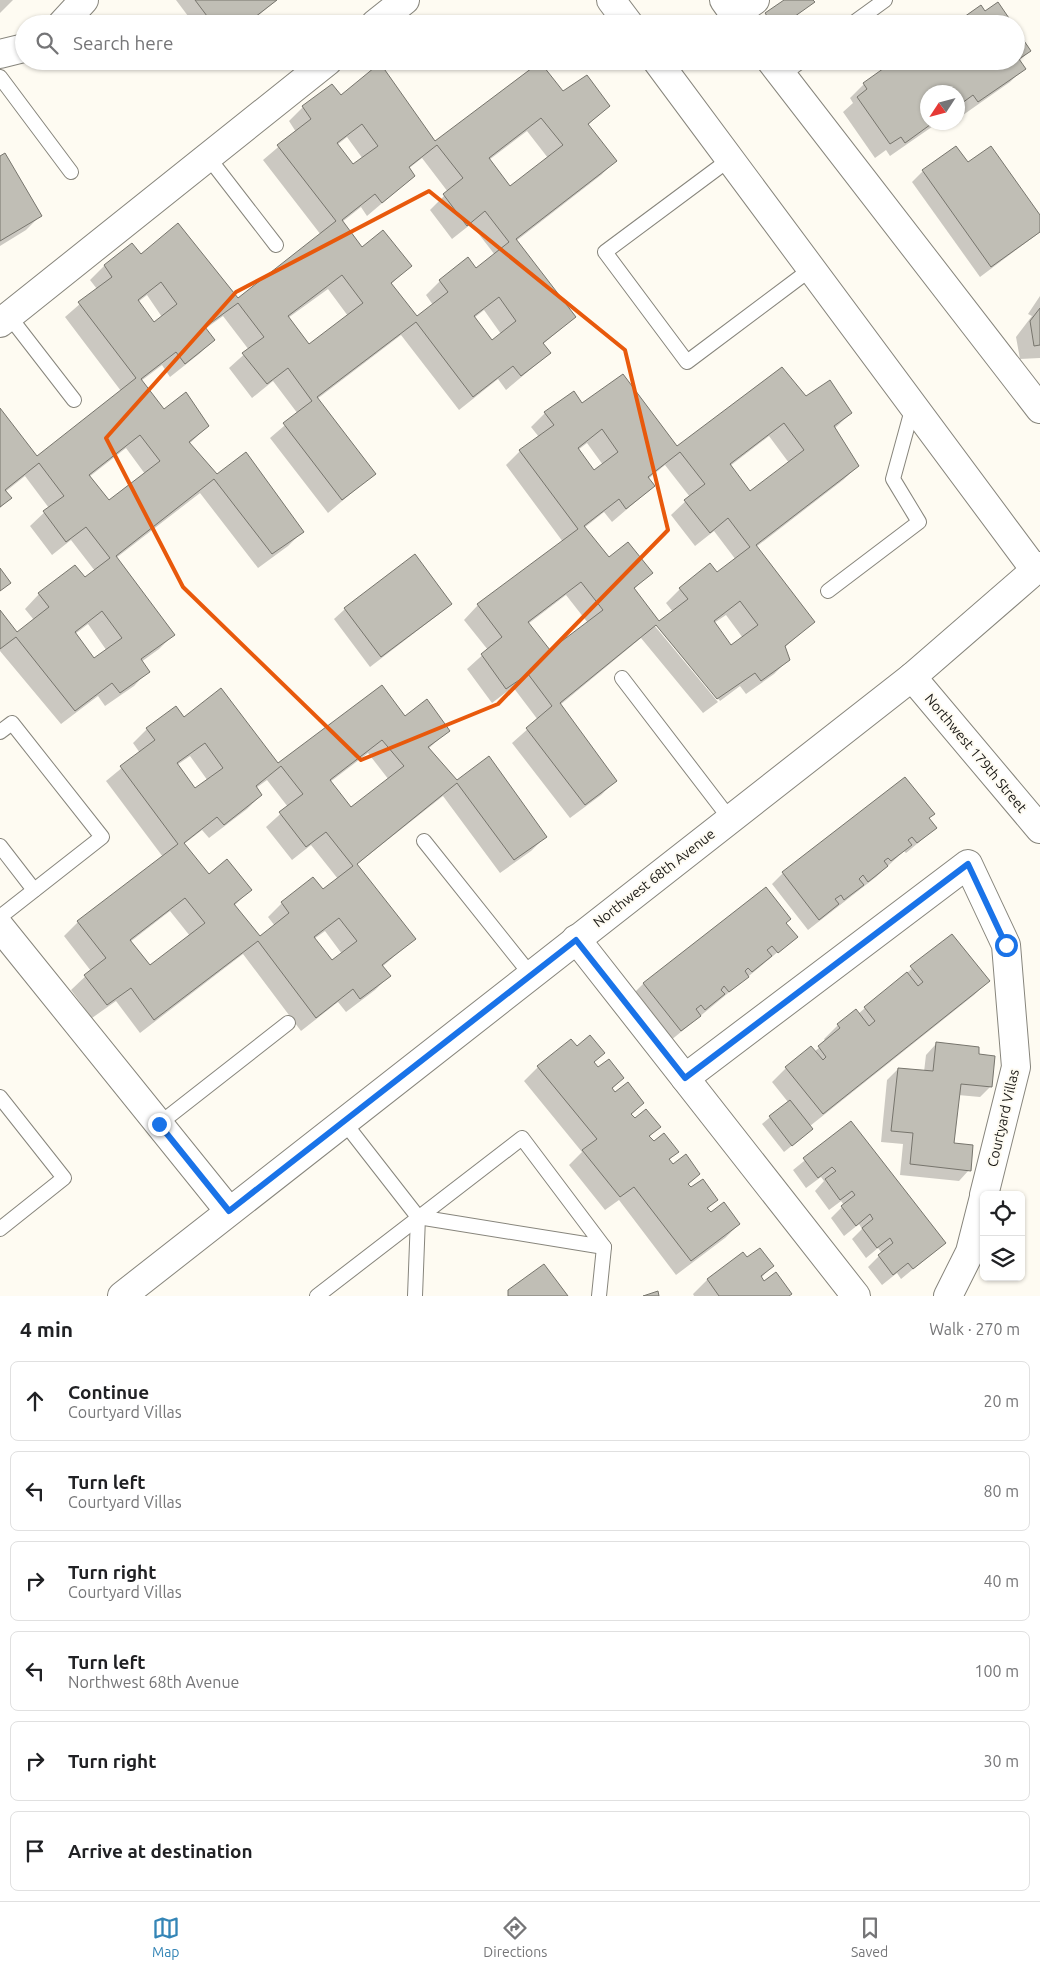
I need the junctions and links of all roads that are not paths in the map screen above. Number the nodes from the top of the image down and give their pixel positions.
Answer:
1 (84, 0) edge
2 (405, 0) edge
3 (611, 0) edge
4 (885, 0) edge
5 (70, 15) edge
6 (386, 15) edge
7 (622, 15) edge
8 (864, 15) edge
9 (15, 50) edge
10 (0, 54) edge
11 (317, 70) edge
12 (664, 70) edge
13 (787, 70) edge
14 (0, 77) edge
15 (208, 157) junction
16 (730, 159) junction
17 (71, 172) dead end
18 (276, 245) dead end
19 (811, 269) junction
20 (4, 320) edge
21 (74, 400) dead end
22 (913, 406) junction
23 (1040, 409) edge
24 (1037, 568) edge
25 (828, 591) dead end
26 (912, 677) junction
27 (622, 678) dead end
28 (0, 732) edge
29 (730, 819) junction
30 (1040, 829) edge
31 (424, 841) dead end
32 (0, 846) edge
33 (34, 890) junction
34 (0, 917) edge
35 (0, 927) edge
36 (576, 940) junction
37 (531, 975) junction
38 (288, 1023) dead end
39 (685, 1078) junction
40 (0, 1097) edge
41 (344, 1122) junction
42 (159, 1124) junction
43 (985, 1191) edge
44 (229, 1211) junction
45 (980, 1212) edge
46 (418, 1217) junction
47 (0, 1229) edge
48 (604, 1247) junction
49 (122, 1296) edge
50 (317, 1296) edge
51 (415, 1296) edge
52 (599, 1296) edge
53 (856, 1296) edge
54 (948, 1296) edge

1 - 5 street
2 - 6 street
3 - 7 street
4 - 8 lane
9 - 10 street
11 - 15 street
12 - 16 street
13 - 23 street
14 - 17 lane
15 - 18 lane
15 - 20 street
16 - 19 street
16 - 19 lane
19 - 22 street
20 - 21 lane
22 - 24 street
22 - 25 lane
24 - 26 street, Northwest 68th Avenue
26 - 29 street, Northwest 68th Avenue
26 - 30 street, Northwest 179th Street
27 - 29 lane
28 - 33 lane
29 - 36 street, Northwest 68th Avenue
31 - 37 lane
32 - 33 lane
33 - 34 lane
35 - 42 street
36 - 37 street, Northwest 68th Avenue
36 - 39 street
37 - 41 street, Northwest 68th Avenue
38 - 42 lane
39 - 43 street, Courtyard Villas
39 - 53 street
40 - 47 lane
41 - 44 street, Northwest 68th Avenue
41 - 46 lane
42 - 44 street
44 - 49 street, Northwest 68th Avenue
45 - 54 street, Courtyard Villas
46 - 48 lane
46 - 48 lane
46 - 50 lane
46 - 51 lane
48 - 52 lane

